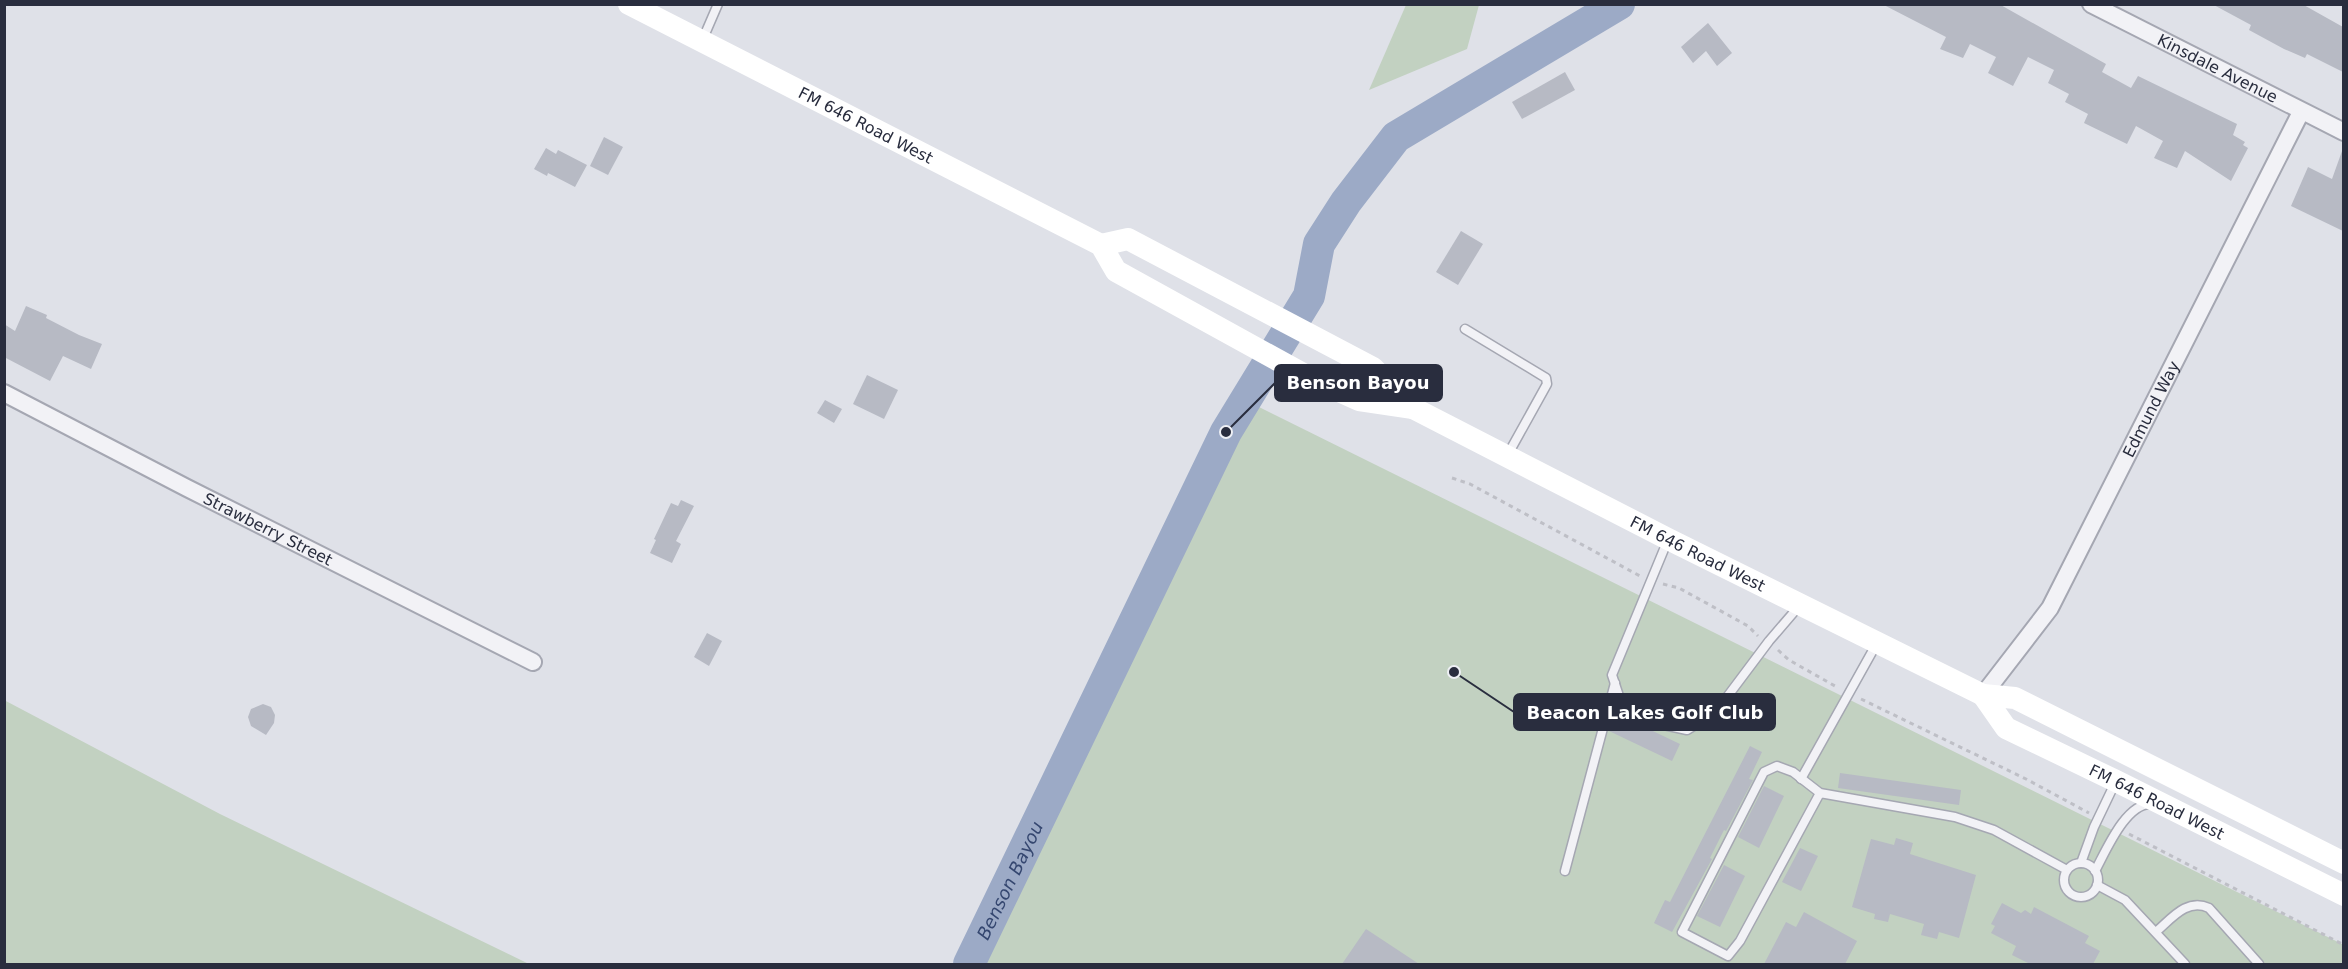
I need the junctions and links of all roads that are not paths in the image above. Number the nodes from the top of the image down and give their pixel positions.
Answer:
1 (628, 4) edge
2 (718, 4) edge
3 (2091, 4) edge
4 (701, 41) junction
5 (2301, 112) junction
6 (2343, 132) edge
7 (1101, 245) junction
8 (1465, 329) dead end
9 (4, 393) edge
10 (1413, 408) junction
11 (1507, 456) junction
12 (1668, 539) junction
13 (1801, 605) junction
14 (1877, 642) junction
15 (533, 662) dead end
16 (1615, 682) junction
17 (1983, 695) junction
18 (1801, 778) junction
19 (2116, 781) junction
20 (1820, 793) junction
21 (2164, 806) junction
22 (2232, 808) junction
23 (2343, 862) edge
24 (2081, 863) junction
25 (2067, 870) junction
26 (1566, 871) dead end
27 (2095, 871) junction
28 (2097, 885) junction
29 (2343, 895) edge
30 (2157, 931) junction
31 (2185, 964) edge
32 (2259, 964) edge

1 - 4 main road, FM 646 Road West
2 - 4 lane
3 - 5 street, Kinsdale Avenue
4 - 7 main road, FM 646 Road West
5 - 6 street, Kinsdale Avenue
5 - 17 street, Edmund Way
7 - 10 main road, FM 646 Road West
7 - 10 main road, FM 646 Road West
8 - 11 lane
9 - 15 street, Strawberry Street
10 - 11 main road, FM 646 Road West
11 - 12 main road, FM 646 Road West
12 - 13 main road, FM 646 Road West
12 - 16 lane
13 - 14 main road, FM 646 Road West
13 - 16 lane
14 - 17 main road, FM 646 Road West
14 - 18 lane
16 - 26 lane
17 - 19 main road, FM 646 Road West
17 - 22 main road, FM 646 Road West
18 - 20 lane
18 - 20 lane
19 - 21 main road, FM 646 Road West
19 - 22 main road
19 - 24 lane
20 - 25 lane
21 - 27 lane
21 - 29 main road, FM 646 Road West
22 - 23 main road, FM 646 Road West
24 - 25 lane
24 - 27 lane
25 - 28 lane
27 - 28 lane
28 - 30 lane
30 - 31 lane
30 - 32 lane

